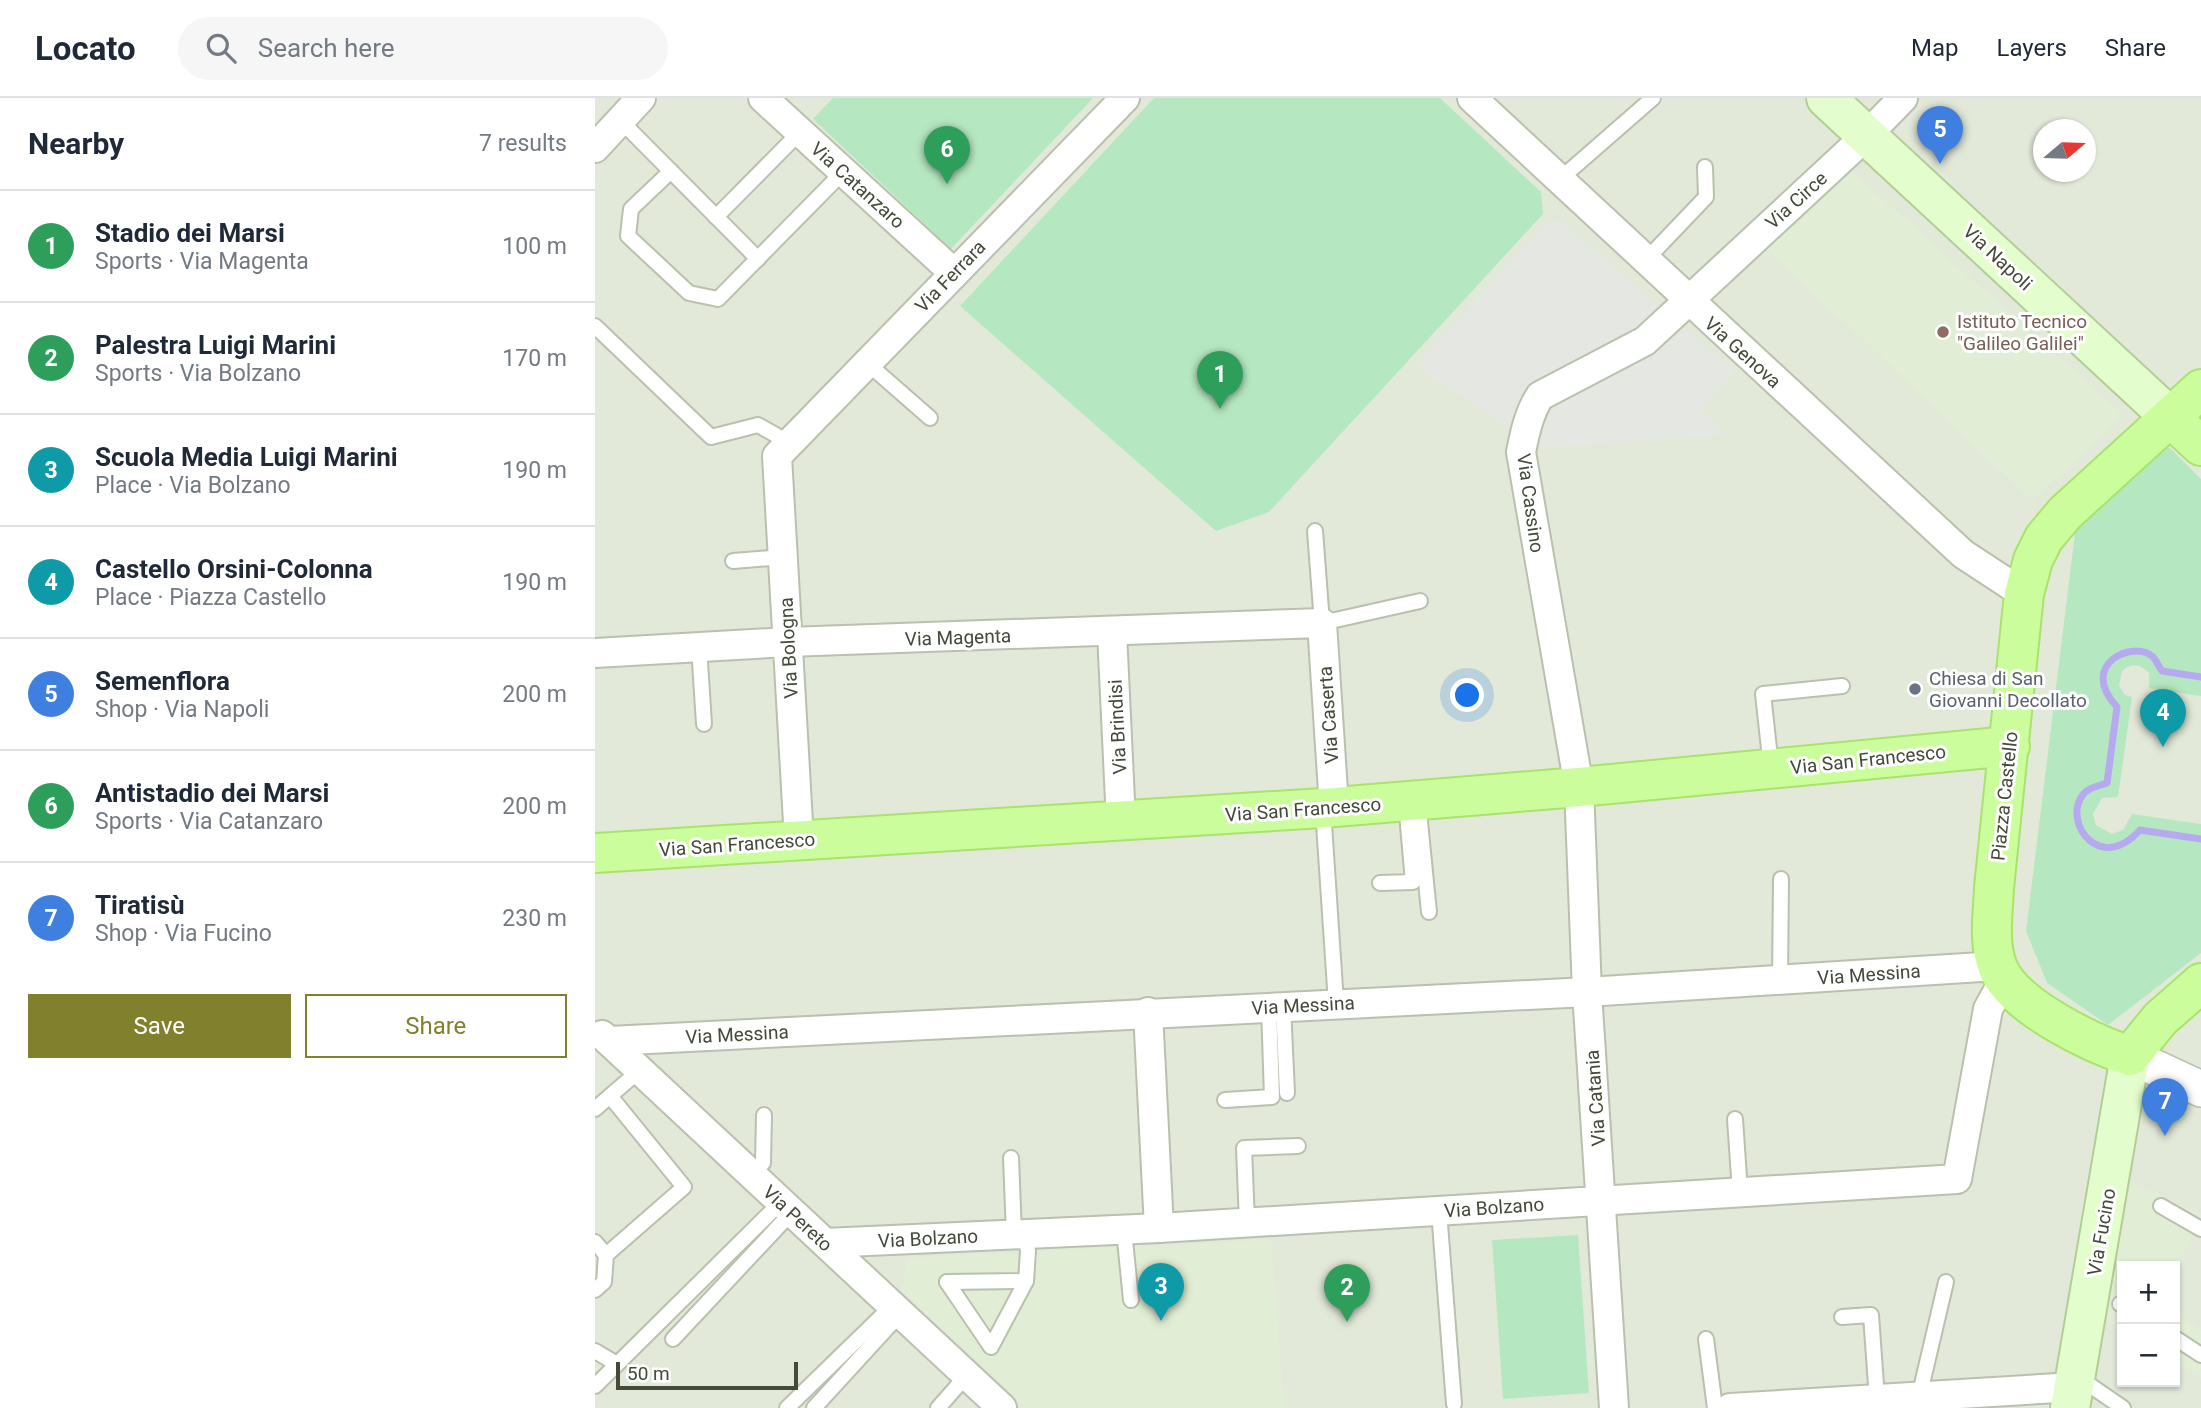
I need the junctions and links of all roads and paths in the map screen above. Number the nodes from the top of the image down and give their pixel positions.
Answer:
1 (641, 98) edge
2 (763, 98) edge
3 (1125, 98) edge
4 (1653, 98) edge
5 (1826, 98) edge
6 (1903, 98) edge
7 (1476, 100) edge
8 (620, 120) junction
9 (800, 132) junction
10 (1867, 135) junction
11 (595, 148) edge
12 (1705, 167) dead end
13 (671, 171) junction
14 (843, 172) junction
15 (1559, 180) junction
16 (716, 217) junction
17 (758, 259) junction
18 (1645, 261) junction
19 (954, 273) junction
20 (1687, 300) junction
21 (595, 326) edge
22 (866, 362) junction
23 (2201, 389) edge
24 (2170, 417) junction
25 (930, 418) dead end
26 (2201, 446) edge
27 (783, 450) junction
28 (1315, 531) dead end
29 (783, 557) junction
30 (733, 561) dead end
31 (2024, 594) junction
32 (1420, 601) dead end
33 (1322, 623) junction
34 (1112, 632) junction
35 (788, 642) junction
36 (699, 647) junction
37 (595, 653) edge
38 (1842, 686) dead end
39 (704, 724) dead end
40 (2010, 746) junction
41 (1771, 769) junction
42 (1579, 787) junction
43 (1412, 801) junction
44 (1328, 807) junction
45 (1121, 822) junction
46 (799, 840) junction
47 (595, 853) edge
48 (1781, 879) dead end
49 (1380, 883) dead end
50 (1429, 912) dead end
51 (2000, 973) junction
52 (1780, 980) junction
53 (2201, 983) edge
54 (1587, 992) junction
55 (1336, 1003) junction
56 (1276, 1006) junction
57 (1148, 1012) junction
58 (602, 1035) edge
59 (2130, 1056) junction
60 (640, 1070) junction
61 (2201, 1089) edge
62 (1287, 1093) dead end
63 (1225, 1100) dead end
64 (601, 1101) edge
65 (764, 1115) dead end
66 (1735, 1119) dead end
67 (1298, 1146) dead end
68 (1011, 1158) dead end
69 (750, 1173) junction
70 (1740, 1192) junction
71 (1602, 1201) junction
72 (2161, 1206) dead end
73 (786, 1207) junction
74 (1439, 1211) junction
75 (1247, 1223) junction
76 (1159, 1228) junction
77 (2201, 1229) edge
78 (1124, 1230) junction
79 (1019, 1234) junction
80 (595, 1242) edge
81 (825, 1243) junction
82 (606, 1255) junction
83 (1026, 1281) junction
84 (1946, 1282) dead end
85 (595, 1290) edge
86 (1131, 1300) dead end
87 (896, 1310) junction
88 (1842, 1317) dead end
89 (673, 1339) dead end
90 (1706, 1339) dead end
91 (2180, 1341) edge
92 (595, 1351) edge
93 (2201, 1355) edge
94 (617, 1364) junction
95 (967, 1375) junction
96 (595, 1386) edge
97 (2073, 1390) edge
98 (1877, 1399) junction
99 (1918, 1402) edge
100 (1454, 1404) dead end
101 (787, 1408) edge
102 (814, 1408) edge
103 (938, 1408) edge
104 (1002, 1408) edge
105 (1614, 1408) edge
106 (1715, 1408) edge
107 (1730, 1408) edge
108 (2123, 1408) edge

1 - 8 street
2 - 9 street, Via Catanzaro
3 - 19 street, Via Ferrara
4 - 15 lane
5 - 10 main road, Via Napoli
6 - 10 street, Via Circe
7 - 15 street, Via Genova
8 - 11 street
8 - 13 lane
9 - 14 street, Via Catanzaro
9 - 16 lane
10 - 20 street, Via Circe
10 - 24 main road, Via Napoli
12 - 18 lane
13 - 16 lane
13 - 17 lane
14 - 17 lane
14 - 19 street, Via Catanzaro
15 - 18 street, Via Genova
16 - 17 lane
18 - 20 street, Via Genova
19 - 22 street, Via Ferrara
20 - 31 street, Via Genova
20 - 42 street, Via Cassino
21 - 27 lane
22 - 25 lane
22 - 27 street, Via Ferrara
23 - 24 main road, Piazza Castello
24 - 26 main road
24 - 31 main road, Piazza Castello
27 - 29 street, Via Bologna
28 - 33 lane
29 - 30 lane
29 - 35 street, Via Bologna
31 - 40 main road, Piazza Castello
32 - 33 lane
33 - 34 street, Via Magenta
33 - 44 street, Via Caserta
34 - 35 street, Via Magenta
34 - 45 street, Via Brindisi
35 - 36 street, Via Magenta
35 - 46 street, Via Bologna
36 - 37 street, Via Magenta
36 - 39 lane
38 - 41 lane
40 - 41 main road, Via San Francesco
40 - 51 main road, Piazza Castello
41 - 42 main road, Via San Francesco
42 - 43 main road, Via San Francesco
42 - 54 street, Via Catania
43 - 44 main road, Via San Francesco
43 - 49 lane
43 - 50 lane
44 - 45 main road, Via San Francesco
44 - 55 lane
45 - 46 main road, Via San Francesco
46 - 47 main road, Via San Francesco
48 - 52 lane
51 - 52 street, Via Messina
51 - 59 main road
51 - 70 street, Via Bolzano
52 - 54 street, Via Messina
53 - 59 main road
54 - 55 street, Via Messina
54 - 71 street, Via Catania
55 - 56 street, Via Messina
56 - 57 street, Via Messina
56 - 62 lane
56 - 63 lane
57 - 58 street, Via Messina
57 - 76 street
58 - 60 street, Via Pereto
59 - 61 street
59 - 97 main road, Via Fucino
60 - 64 lane
60 - 69 street, Via Pereto
64 - 82 lane
65 - 69 lane
66 - 70 lane
67 - 75 lane
68 - 79 lane
69 - 73 street, Via Pereto
70 - 71 street, Via Bolzano
71 - 74 street, Via Bolzano
71 - 105 street, Via Catania
72 - 77 lane
73 - 81 street, Via Pereto
73 - 89 lane
73 - 94 lane
74 - 75 street, Via Bolzano
74 - 100 lane
75 - 76 street, Via Bolzano
76 - 78 street, Via Bolzano
78 - 79 street, Via Bolzano
78 - 86 lane
79 - 81 street, Via Bolzano
79 - 83 lane
80 - 82 lane
81 - 87 street, Via Pereto
82 - 85 lane
83 - 83 lane
84 - 99 lane
87 - 95 street, Via Pereto
87 - 101 lane
87 - 102 lane
88 - 98 lane
90 - 106 lane
91 - 93 lane
92 - 94 lane
94 - 96 lane
95 - 103 lane
95 - 104 street, Via Pereto
97 - 99 street
97 - 108 lane
98 - 99 street
98 - 107 street

